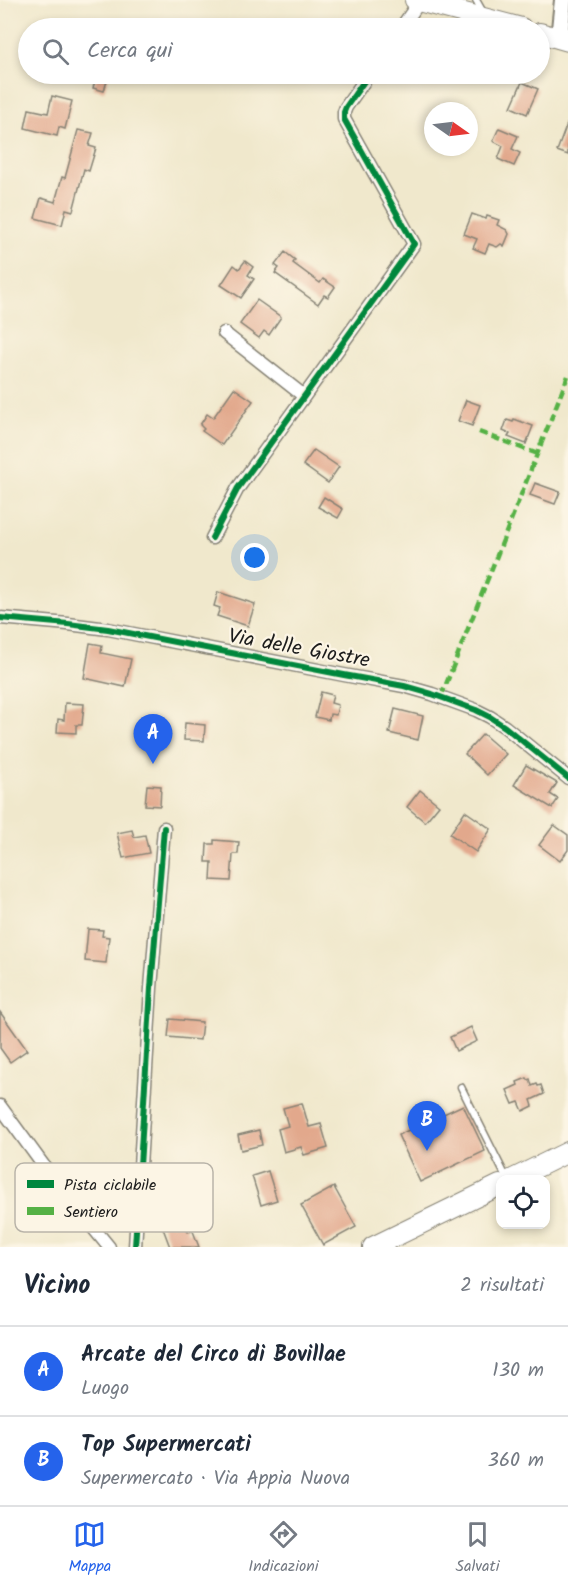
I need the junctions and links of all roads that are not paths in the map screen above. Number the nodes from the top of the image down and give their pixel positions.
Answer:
1 (476, 0) edge
2 (563, 0) edge
3 (417, 1) edge
4 (406, 18) edge
5 (481, 18) edge
6 (487, 18) edge
7 (564, 40) edge
8 (362, 84) edge
9 (224, 333) dead end
10 (304, 396) junction
11 (212, 538) dead end
12 (0, 618) edge
13 (568, 778) edge
14 (164, 828) dead end
15 (461, 1087) dead end
16 (0, 1106) edge
17 (568, 1152) edge
18 (42, 1163) edge
19 (140, 1163) edge
20 (568, 1166) edge
21 (508, 1175) edge
22 (519, 1175) edge
23 (549, 1175) edge
24 (496, 1187) edge
25 (496, 1201) edge
26 (97, 1232) edge
27 (136, 1232) edge
28 (109, 1247) edge
29 (135, 1247) edge
30 (373, 1247) edge
31 (400, 1247) edge

1 - 6 lane
2 - 7 main road
3 - 4 street
3 - 5 main road
8 - 10 street
9 - 10 street
10 - 11 street
12 - 13 street, Via delle Giostre
14 - 19 street
15 - 21 lane
16 - 18 street
17 - 22 main road
20 - 23 main road
24 - 30 main road
25 - 31 main road
26 - 28 street
27 - 29 street

